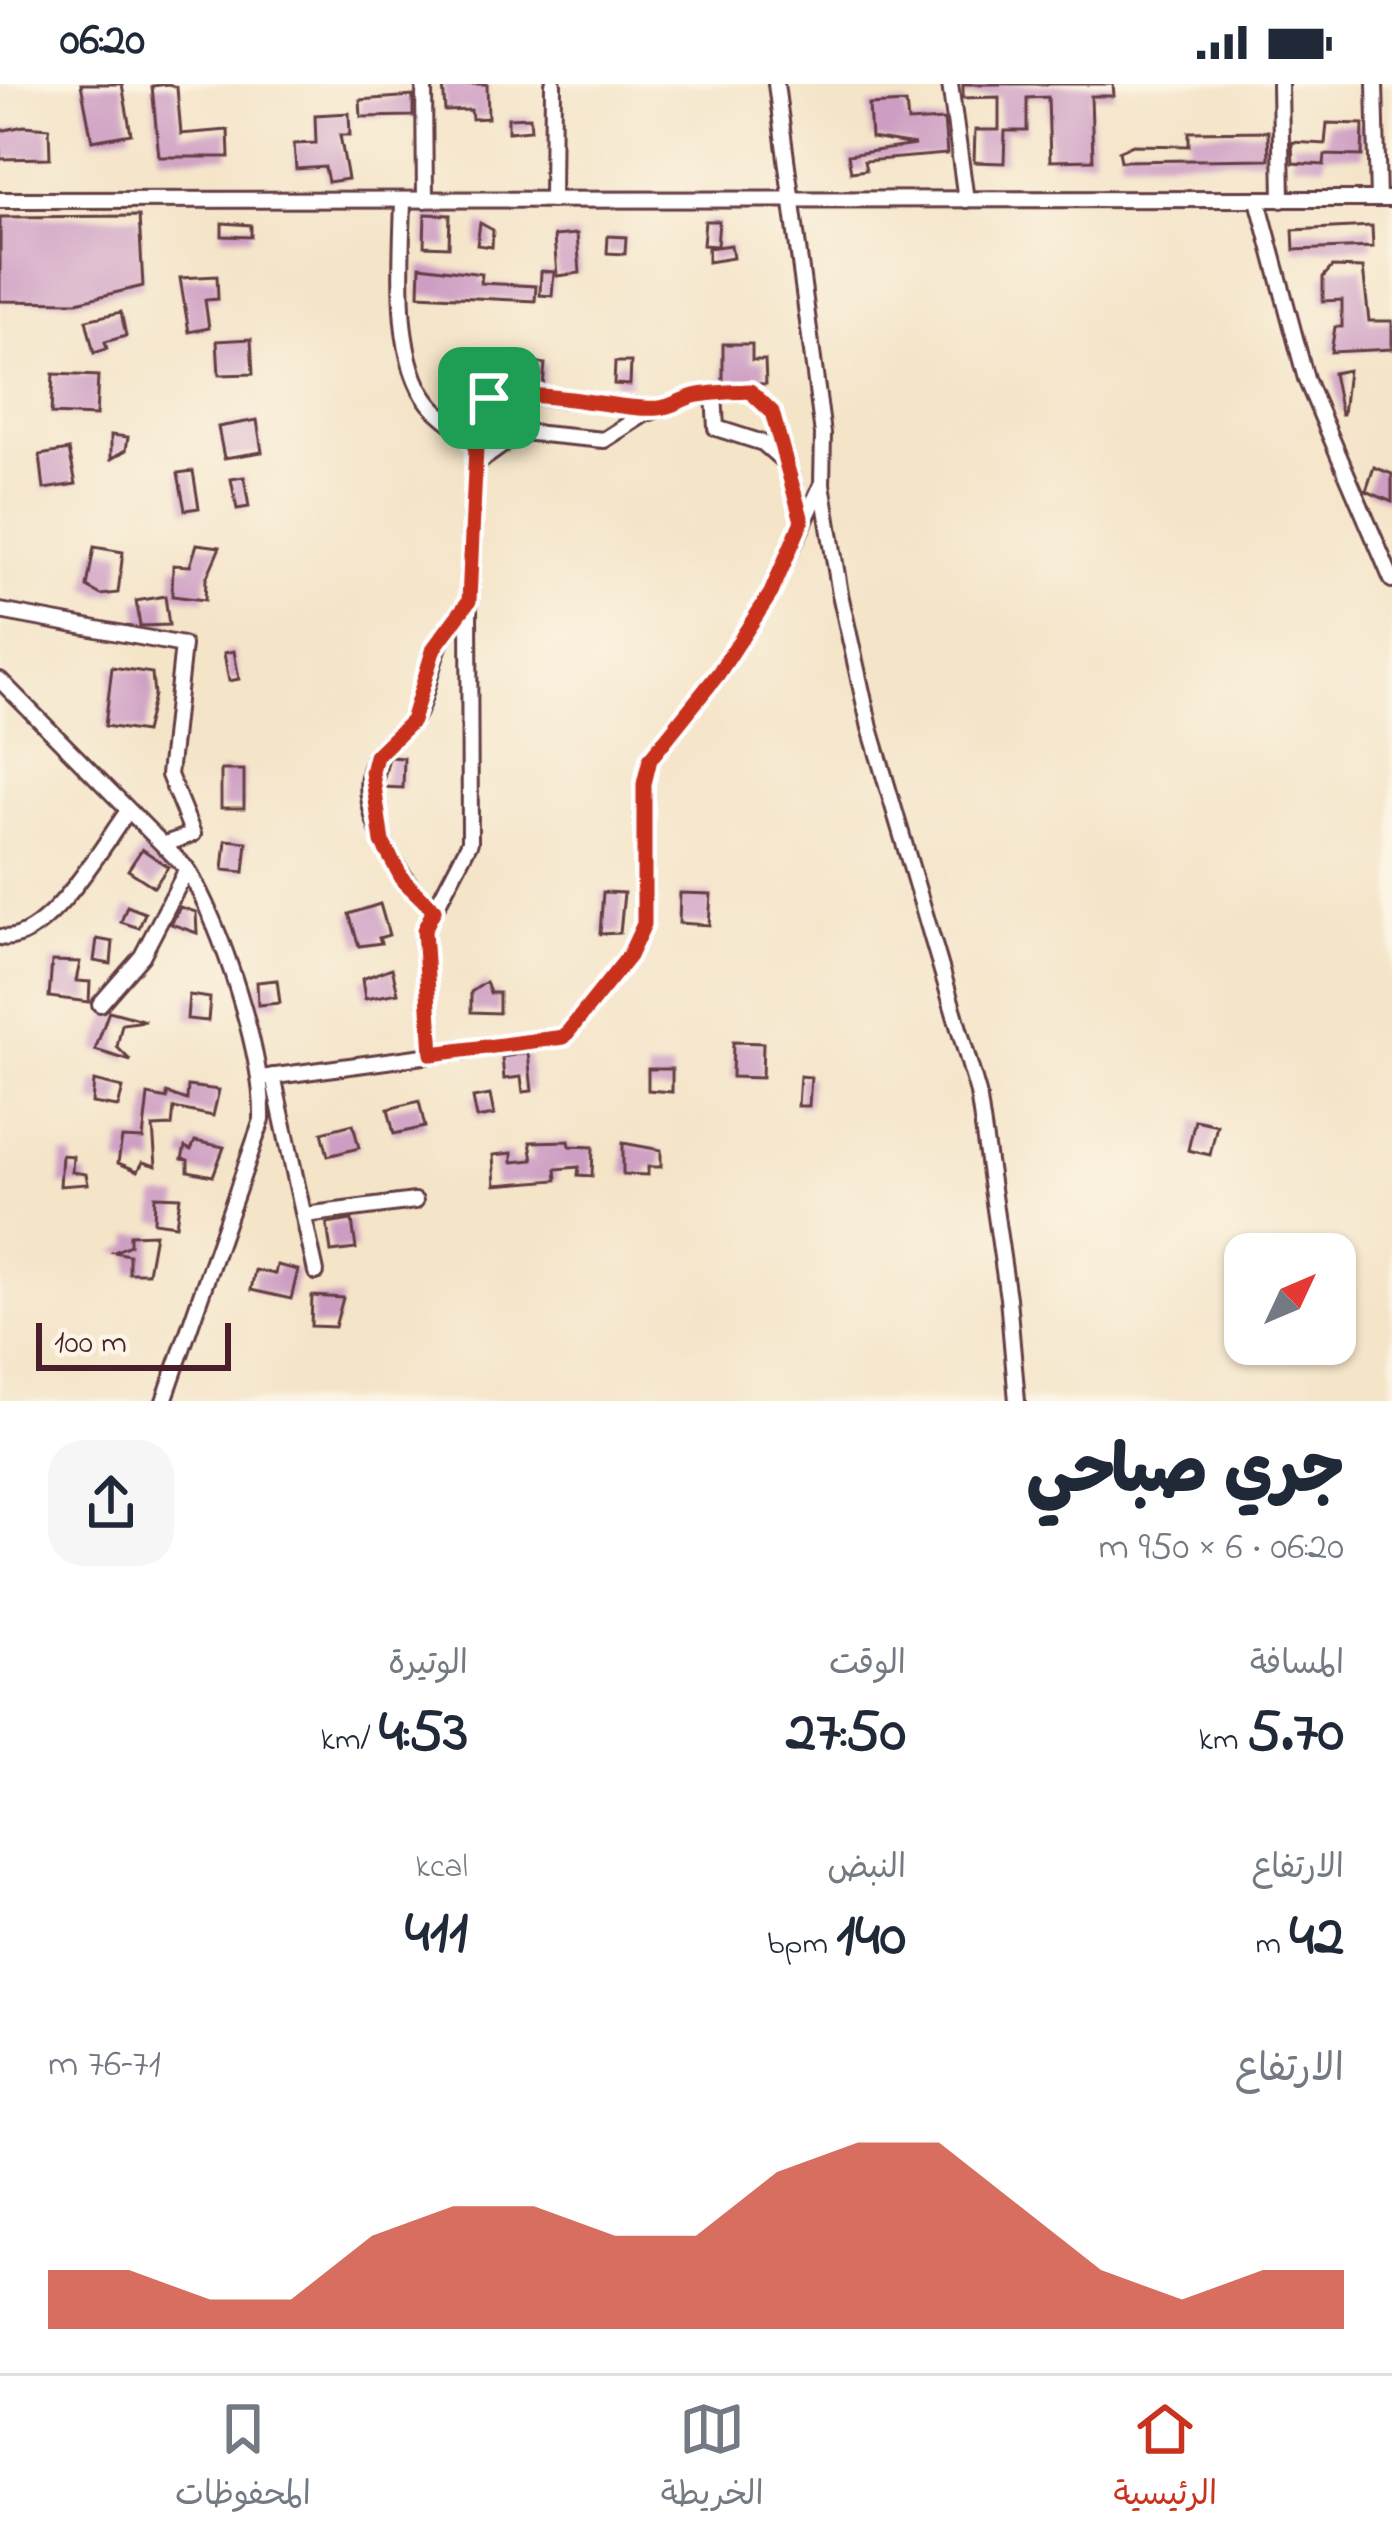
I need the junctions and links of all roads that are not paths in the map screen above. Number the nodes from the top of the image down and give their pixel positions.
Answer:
1 (424, 84) edge
2 (553, 84) edge
3 (776, 84) edge
4 (950, 84) edge
5 (1280, 84) edge
6 (1375, 84) edge
7 (1385, 199) edge
8 (0, 200) edge
9 (403, 200) junction
10 (425, 200) junction
11 (552, 200) junction
12 (792, 200) junction
13 (966, 200) junction
14 (1258, 200) junction
15 (1282, 200) junction
16 (713, 394) junction
17 (661, 408) junction
18 (464, 430) junction
19 (476, 464) junction
20 (786, 464) junction
21 (822, 484) junction
22 (802, 521) junction
23 (1386, 554) edge
24 (1392, 580) edge
25 (469, 601) junction
26 (0, 611) edge
27 (0, 680) edge
28 (128, 811) junction
29 (165, 844) junction
30 (187, 869) junction
31 (434, 910) junction
32 (0, 937) edge
33 (100, 1004) dead end
34 (432, 1054) junction
35 (267, 1077) junction
36 (415, 1201) dead end
37 (305, 1215) junction
38 (316, 1272) dead end
39 (164, 1401) edge
40 (1017, 1401) edge

1 - 10 street
2 - 11 street
3 - 12 street
4 - 13 street
5 - 15 street
6 - 7 street
7 - 15 street
8 - 9 street
9 - 10 street
9 - 18 street
10 - 11 street
11 - 12 street
12 - 13 street
12 - 21 street
13 - 14 street
14 - 15 street
14 - 23 street
16 - 17 street
16 - 20 street
16 - 20 street
17 - 18 street
17 - 19 street
18 - 19 street
19 - 25 street
20 - 22 street
21 - 22 street
21 - 40 street
22 - 34 street
23 - 24 street
25 - 31 street
25 - 31 street
26 - 29 street
27 - 28 street
28 - 29 street
28 - 32 street
29 - 30 street
30 - 33 street
30 - 35 street
31 - 34 street
34 - 35 street
35 - 37 street
35 - 39 street
36 - 37 street
37 - 38 street

